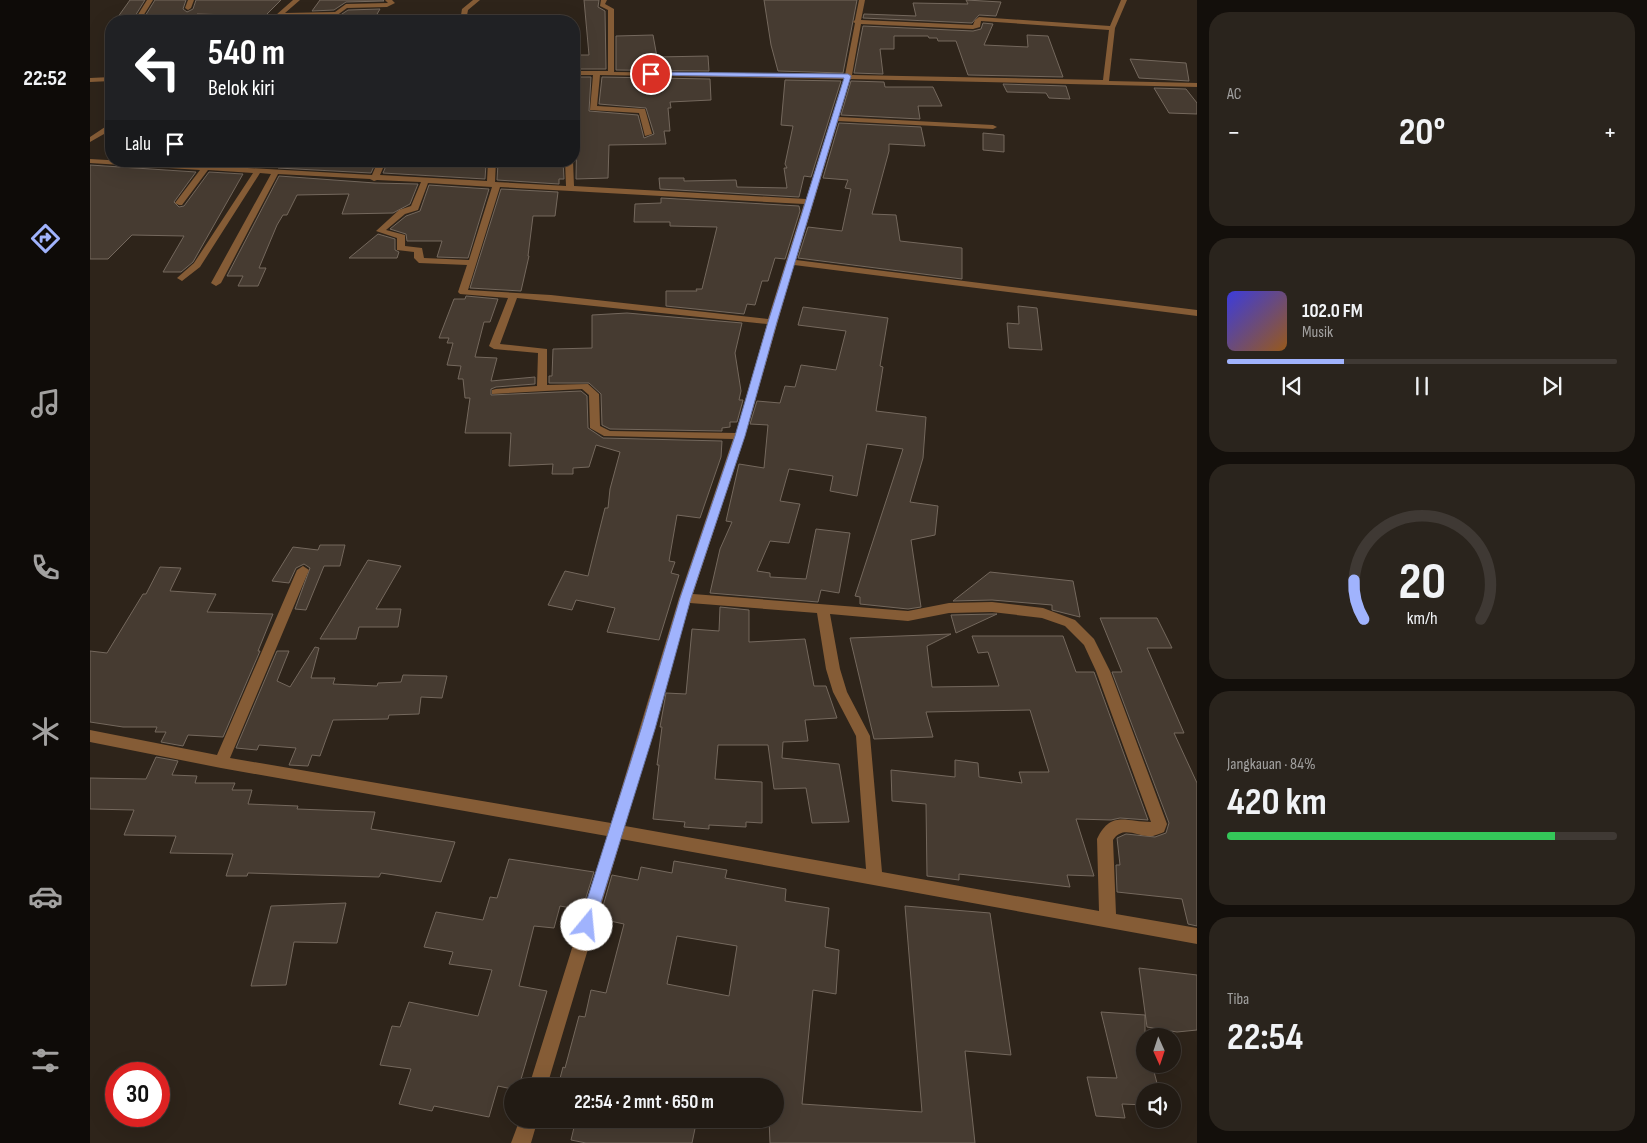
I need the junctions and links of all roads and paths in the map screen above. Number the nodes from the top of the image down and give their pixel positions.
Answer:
1 (150, 0) edge
2 (191, 0) edge
3 (298, 0) edge
4 (388, 0) edge
5 (477, 0) edge
6 (604, 0) edge
7 (862, 0) edge
8 (1124, 0) edge
9 (188, 8) dead end
10 (141, 15) edge
11 (280, 15) joint
12 (464, 15) edge
13 (856, 22) junction
14 (1112, 28) junction
15 (580, 74) edge
16 (597, 74) junction
17 (612, 74) junction
18 (848, 76) junction
19 (105, 79) edge
20 (90, 80) edge
21 (1106, 81) junction
22 (1197, 85) edge
23 (834, 119) junction
24 (993, 127) dead end
25 (105, 131) edge
26 (648, 134) dead end
27 (90, 140) edge
28 (90, 162) edge
29 (105, 163) edge
30 (172, 167) edge
31 (240, 167) edge
32 (283, 167) edge
33 (379, 167) edge
34 (492, 167) edge
35 (569, 167) edge
36 (205, 169) junction
37 (238, 170) junction
38 (257, 172) junction
39 (278, 173) junction
40 (374, 179) junction
41 (425, 181) junction
42 (494, 185) junction
43 (570, 189) junction
44 (809, 202) junction
45 (179, 203) dead end
46 (791, 262) junction
47 (472, 263) junction
48 (182, 278) dead end
49 (216, 283) dead end
50 (514, 295) junction
51 (1197, 313) edge
52 (772, 322) junction
53 (542, 387) junction
54 (496, 392) dead end
55 (740, 436) junction
56 (303, 570) dead end
57 (685, 598) junction
58 (823, 610) junction
59 (90, 736) edge
60 (220, 762) junction
61 (616, 831) junction
62 (875, 878) junction
63 (1108, 920) junction
64 (1197, 936) edge
65 (540, 1078) edge
66 (525, 1128) edge
67 (521, 1143) edge

1 - 10 street
2 - 9 street
3 - 11 street
4 - 11 street
5 - 12 street
6 - 17 street
7 - 13 street
8 - 14 street
13 - 14 street
13 - 18 street
14 - 21 street
15 - 16 street
16 - 17 street
16 - 26 street
17 - 18 street
18 - 21 street
18 - 23 street
19 - 20 street
21 - 22 street
23 - 24 street
23 - 44 street
25 - 27 street
28 - 29 street
30 - 36 street
31 - 37 street
32 - 39 street
33 - 40 street
34 - 42 street
35 - 43 street
36 - 37 street
36 - 45 street
37 - 38 street
38 - 39 street
38 - 48 street
39 - 40 street
39 - 49 street
40 - 41 street
41 - 42 street
41 - 47 street
42 - 43 street
42 - 47 street
43 - 44 street
44 - 46 street
46 - 51 street
46 - 52 street
47 - 50 street
50 - 52 street
50 - 53 street
52 - 55 street
53 - 54 street
53 - 55 street
55 - 57 street
56 - 60 street
57 - 58 street
57 - 61 street
58 - 62 street
58 - 63 street
59 - 60 street
60 - 61 street
61 - 62 street
61 - 65 street
62 - 63 street
63 - 64 street
66 - 67 street

